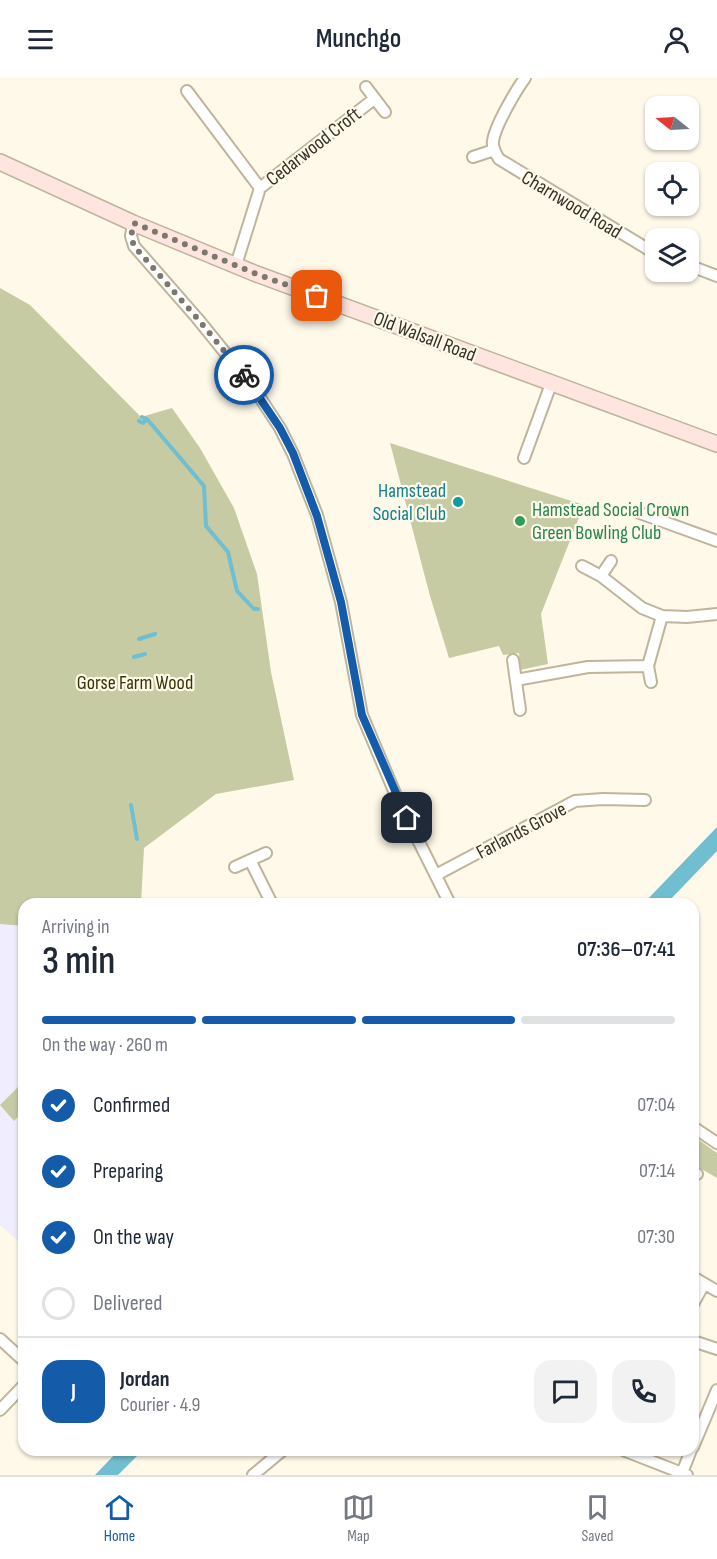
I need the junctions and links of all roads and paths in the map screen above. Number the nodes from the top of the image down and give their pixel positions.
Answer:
1 (525, 78) edge
2 (366, 87) dead end
3 (187, 91) dead end
4 (374, 99) junction
5 (385, 112) dead end
6 (494, 150) junction
7 (473, 157) dead end
8 (0, 162) edge
9 (260, 188) junction
10 (134, 223) junction
11 (645, 247) edge
12 (236, 265) junction
13 (699, 269) edge
14 (717, 276) edge
15 (551, 384) junction
16 (717, 444) edge
17 (524, 458) dead end
18 (636, 512) dead end
19 (717, 541) edge
20 (611, 561) dead end
21 (582, 566) dead end
22 (601, 576) junction
23 (717, 614) edge
24 (662, 616) junction
25 (513, 660) dead end
26 (648, 666) junction
27 (516, 681) junction
28 (651, 682) dead end
29 (520, 710) dead end
30 (645, 800) dead end
31 (266, 853) dead end
32 (250, 860) junction
33 (235, 867) dead end
34 (436, 875) junction
35 (269, 898) edge
36 (447, 898) edge
37 (699, 1131) edge
38 (717, 1143) edge
39 (699, 1281) edge
40 (704, 1284) junction
41 (717, 1291) edge
42 (699, 1293) edge
43 (0, 1339) edge
44 (699, 1343) edge
45 (717, 1349) edge
46 (18, 1356) edge
47 (717, 1390) edge
48 (18, 1391) edge
49 (0, 1410) edge
50 (699, 1432) edge
51 (276, 1456) edge
52 (638, 1456) edge
53 (690, 1456) edge
54 (685, 1474) edge
55 (253, 1475) edge

1 - 6 street
2 - 4 street, Cedarwood Croft
3 - 9 street
4 - 5 street, Cedarwood Croft
4 - 9 street, Cedarwood Croft
6 - 7 street
6 - 11 street, Charnwood Road
8 - 10 main road, Old Walsall Road
9 - 12 street, Cedarwood Croft
10 - 12 main road, Old Walsall Road
10 - 34 street
12 - 15 main road, Old Walsall Road
13 - 14 street
15 - 16 main road, Old Walsall Road
15 - 17 street
18 - 19 street
20 - 22 street
21 - 22 street
22 - 24 street
23 - 24 street
24 - 26 street
25 - 27 street
26 - 27 street
26 - 28 street
27 - 29 street
30 - 34 street, Farlands Grove
31 - 32 street
32 - 33 street
32 - 35 street
34 - 36 street
37 - 38 street
39 - 40 street
40 - 41 street
40 - 42 street
43 - 46 street
44 - 45 street
47 - 50 street
48 - 49 street
51 - 55 street
52 - 54 street
53 - 54 street

